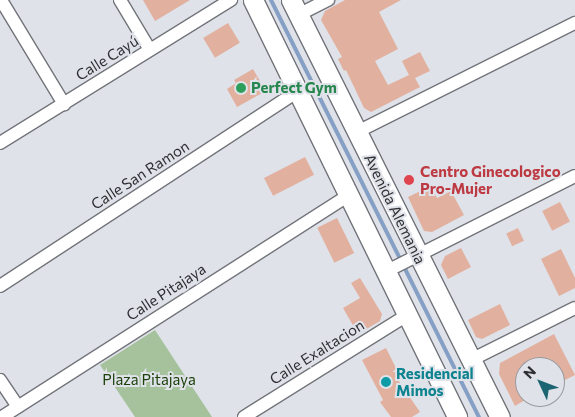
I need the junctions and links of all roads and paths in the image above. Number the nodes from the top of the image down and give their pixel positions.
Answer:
1 (1, 0) edge
2 (120, 0) edge
3 (231, 0) edge
4 (253, 0) edge
5 (328, 0) edge
6 (295, 7) edge
7 (575, 23) edge
8 (150, 50) junction
9 (297, 92) junction
10 (64, 104) junction
11 (357, 132) junction
12 (0, 143) edge
13 (575, 176) edge
14 (348, 196) junction
15 (412, 259) junction
16 (388, 270) junction
17 (0, 286) edge
18 (575, 308) edge
19 (407, 315) junction
20 (471, 360) junction
21 (0, 380) edge
22 (18, 407) junction
23 (2, 417) edge
24 (244, 417) edge
25 (457, 417) edge
26 (500, 417) edge

1 - 10 street
2 - 8 street
3 - 8 street, Calle Cayú
4 - 9 main road
5 - 6 street
6 - 11 main road, Avenida Alemania
7 - 11 street
8 - 10 street, Calle Cayú
9 - 14 main road
9 - 17 street, Calle San Ramon
10 - 12 street, Calle Cayú
11 - 15 main road, Avenida Alemania
13 - 15 street
14 - 16 main road
14 - 22 street, Calle Pitajaya
15 - 16 street
15 - 20 main road, Avenida Alemania
16 - 19 main road
18 - 20 street
19 - 24 street, Calle Exaltacion
19 - 25 main road
20 - 26 main road, Avenida Alemania
21 - 22 street
22 - 23 street, Calle Pitajaya

